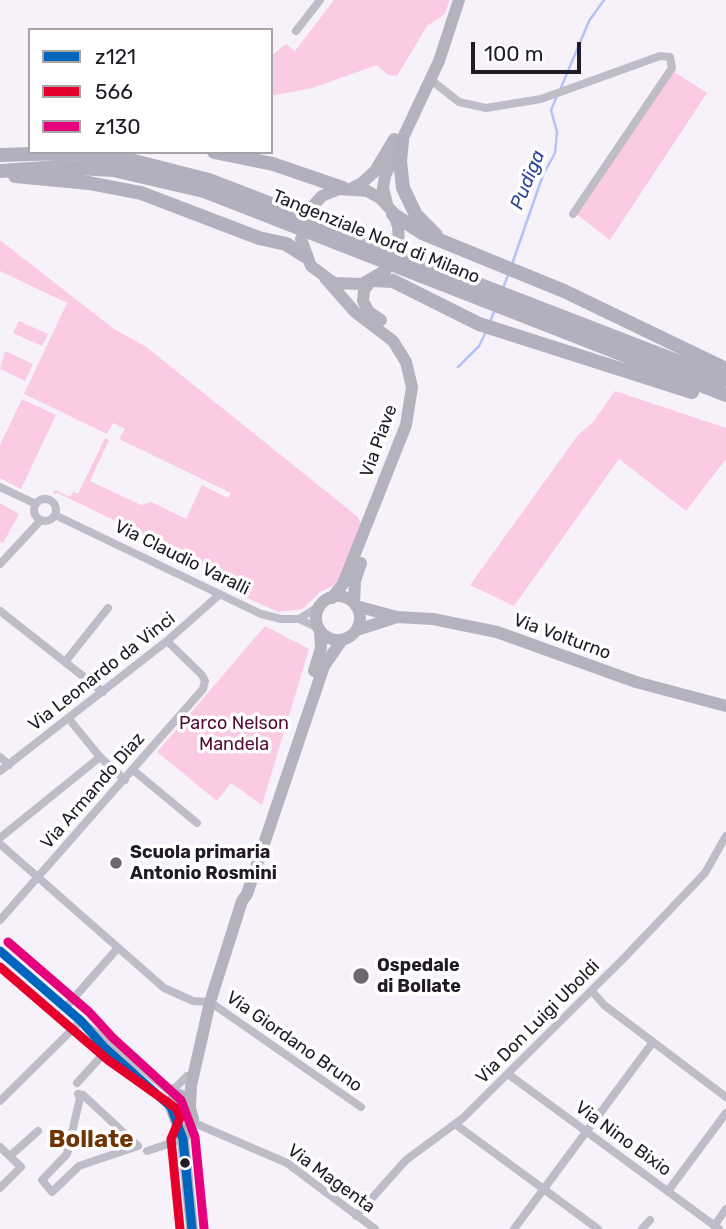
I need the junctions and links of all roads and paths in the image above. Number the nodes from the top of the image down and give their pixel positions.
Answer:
1 (320, 0) edge
2 (453, 0) edge
3 (459, 0) edge
4 (296, 31) dead end
5 (431, 80) junction
6 (402, 141) junction
7 (28, 153) edge
8 (68, 154) edge
9 (224, 154) edge
10 (0, 155) edge
11 (0, 173) edge
12 (347, 188) junction
13 (311, 208) dead end
14 (390, 209) junction
15 (573, 214) dead end
16 (302, 239) dead end
17 (399, 243) dead end
18 (446, 243) junction
19 (305, 256) junction
20 (386, 270) dead end
21 (325, 278) junction
22 (371, 281) junction
23 (488, 295) junction
24 (503, 301) junction
25 (726, 369) edge
26 (726, 380) edge
27 (726, 396) edge
28 (726, 403) edge
29 (0, 486) edge
30 (36, 504) junction
31 (55, 515) junction
32 (41, 520) junction
33 (0, 564) edge
34 (220, 594) junction
35 (326, 601) junction
36 (355, 605) junction
37 (108, 608) dead end
38 (0, 611) edge
39 (397, 617) junction
40 (299, 619) junction
41 (319, 629) junction
42 (357, 630) junction
43 (342, 640) junction
44 (167, 641) junction
45 (65, 662) junction
46 (103, 692) junction
47 (720, 701) edge
48 (726, 706) edge
49 (69, 719) junction
50 (0, 757) edge
51 (100, 757) junction
52 (9, 765) junction
53 (133, 770) junction
54 (0, 771) edge
55 (125, 780) junction
56 (197, 823) dead end
57 (726, 836) edge
58 (0, 838) edge
59 (0, 844) edge
60 (38, 877) junction
61 (242, 901) junction
62 (0, 920) edge
63 (117, 948) junction
64 (0, 951) edge
65 (592, 991) junction
66 (209, 1002) junction
67 (65, 1008) junction
68 (81, 1021) junction
69 (653, 1042) junction
70 (107, 1050) junction
71 (508, 1074) junction
72 (77, 1083) dead end
73 (173, 1097) junction
74 (726, 1097) edge
75 (0, 1101) edge
76 (190, 1106) junction
77 (360, 1107) dead end
78 (726, 1113) edge
79 (186, 1124) junction
80 (456, 1124) junction
81 (38, 1131) dead end
82 (587, 1131) junction
83 (183, 1139) junction
84 (0, 1147) edge
85 (147, 1151) dead end
86 (67, 1154) joint
87 (10, 1157) junction
88 (0, 1188) edge
89 (544, 1188) junction
90 (668, 1191) junction
91 (726, 1209) edge
92 (356, 1216) junction
93 (650, 1220) dead end
94 (717, 1227) edge
95 (192, 1229) edge
96 (375, 1229) edge
97 (514, 1229) edge
98 (598, 1229) edge
99 (642, 1229) edge

1 - 4 street
2 - 12 street
3 - 5 street
5 - 6 street
5 - 15 street
6 - 14 street
6 - 18 highway
7 - 10 highway, Tangenziale Nord di Milano
8 - 23 highway, Tangenziale Nord di Milano
9 - 12 highway
11 - 19 highway
11 - 23 highway, Tangenziale Nord di Milano
12 - 13 street
12 - 14 street
14 - 17 street
14 - 18 highway
16 - 19 street
18 - 25 highway
19 - 21 street, Via Piave
20 - 22 street
21 - 22 street
21 - 35 street, Via Piave
22 - 28 highway
22 - 36 street, Via Piave
23 - 24 highway, Tangenziale Nord di Milano
24 - 26 highway, Tangenziale Nord di Milano
24 - 27 highway, Tangenziale Nord di Milano
29 - 30 street
30 - 31 street
30 - 32 street
31 - 32 street
31 - 34 street, Via Claudio Varalli
32 - 33 street
34 - 40 street, Via Claudio Varalli
34 - 44 street, Via Leonardo da Vinci
35 - 36 street
35 - 40 street
35 - 41 street
36 - 39 street, Via Volturno
36 - 42 street
37 - 45 street
38 - 45 street
39 - 42 street, Via Volturno
39 - 47 street, Via Volturno
40 - 41 street, Via Claudio Varalli
41 - 43 street
41 - 61 street
42 - 43 street
43 - 61 street
44 - 46 street, Via Leonardo da Vinci
44 - 53 street, Via Armando Diaz
45 - 46 street
46 - 49 street, Via Leonardo da Vinci
47 - 48 street, Via Volturno
49 - 51 street
49 - 52 street, Via Leonardo da Vinci
50 - 52 street
51 - 55 street
51 - 58 street
52 - 54 street, Via Leonardo da Vinci
53 - 55 street, Via Armando Diaz
53 - 56 street
55 - 60 street, Via Armando Diaz
57 - 65 street, Via Don Luigi Uboldi
59 - 60 street
60 - 62 street, Via Armando Diaz
60 - 63 street
61 - 66 street
63 - 66 street
63 - 67 street
64 - 67 street
65 - 69 street
65 - 71 street, Via Don Luigi Uboldi
66 - 73 street
66 - 76 street
66 - 77 street, Via Giordano Bruno
67 - 68 street
68 - 70 street
68 - 73 street
68 - 75 street
69 - 74 street
69 - 82 street
70 - 72 street
70 - 73 street
71 - 80 street, Via Don Luigi Uboldi
71 - 82 street, Via Nino Bixio
73 - 76 street
73 - 79 street
76 - 79 street
78 - 90 street
79 - 83 street
79 - 92 street, Via Magenta
80 - 89 street
80 - 92 street, Via Don Luigi Uboldi
81 - 87 street
82 - 89 street
82 - 90 street, Via Nino Bixio
83 - 85 street
83 - 95 street
84 - 87 street
86 - 86 street
87 - 88 street
89 - 97 street
89 - 98 street
90 - 94 street, Via Nino Bixio
91 - 94 street
92 - 96 street, Via Magenta
93 - 99 street

